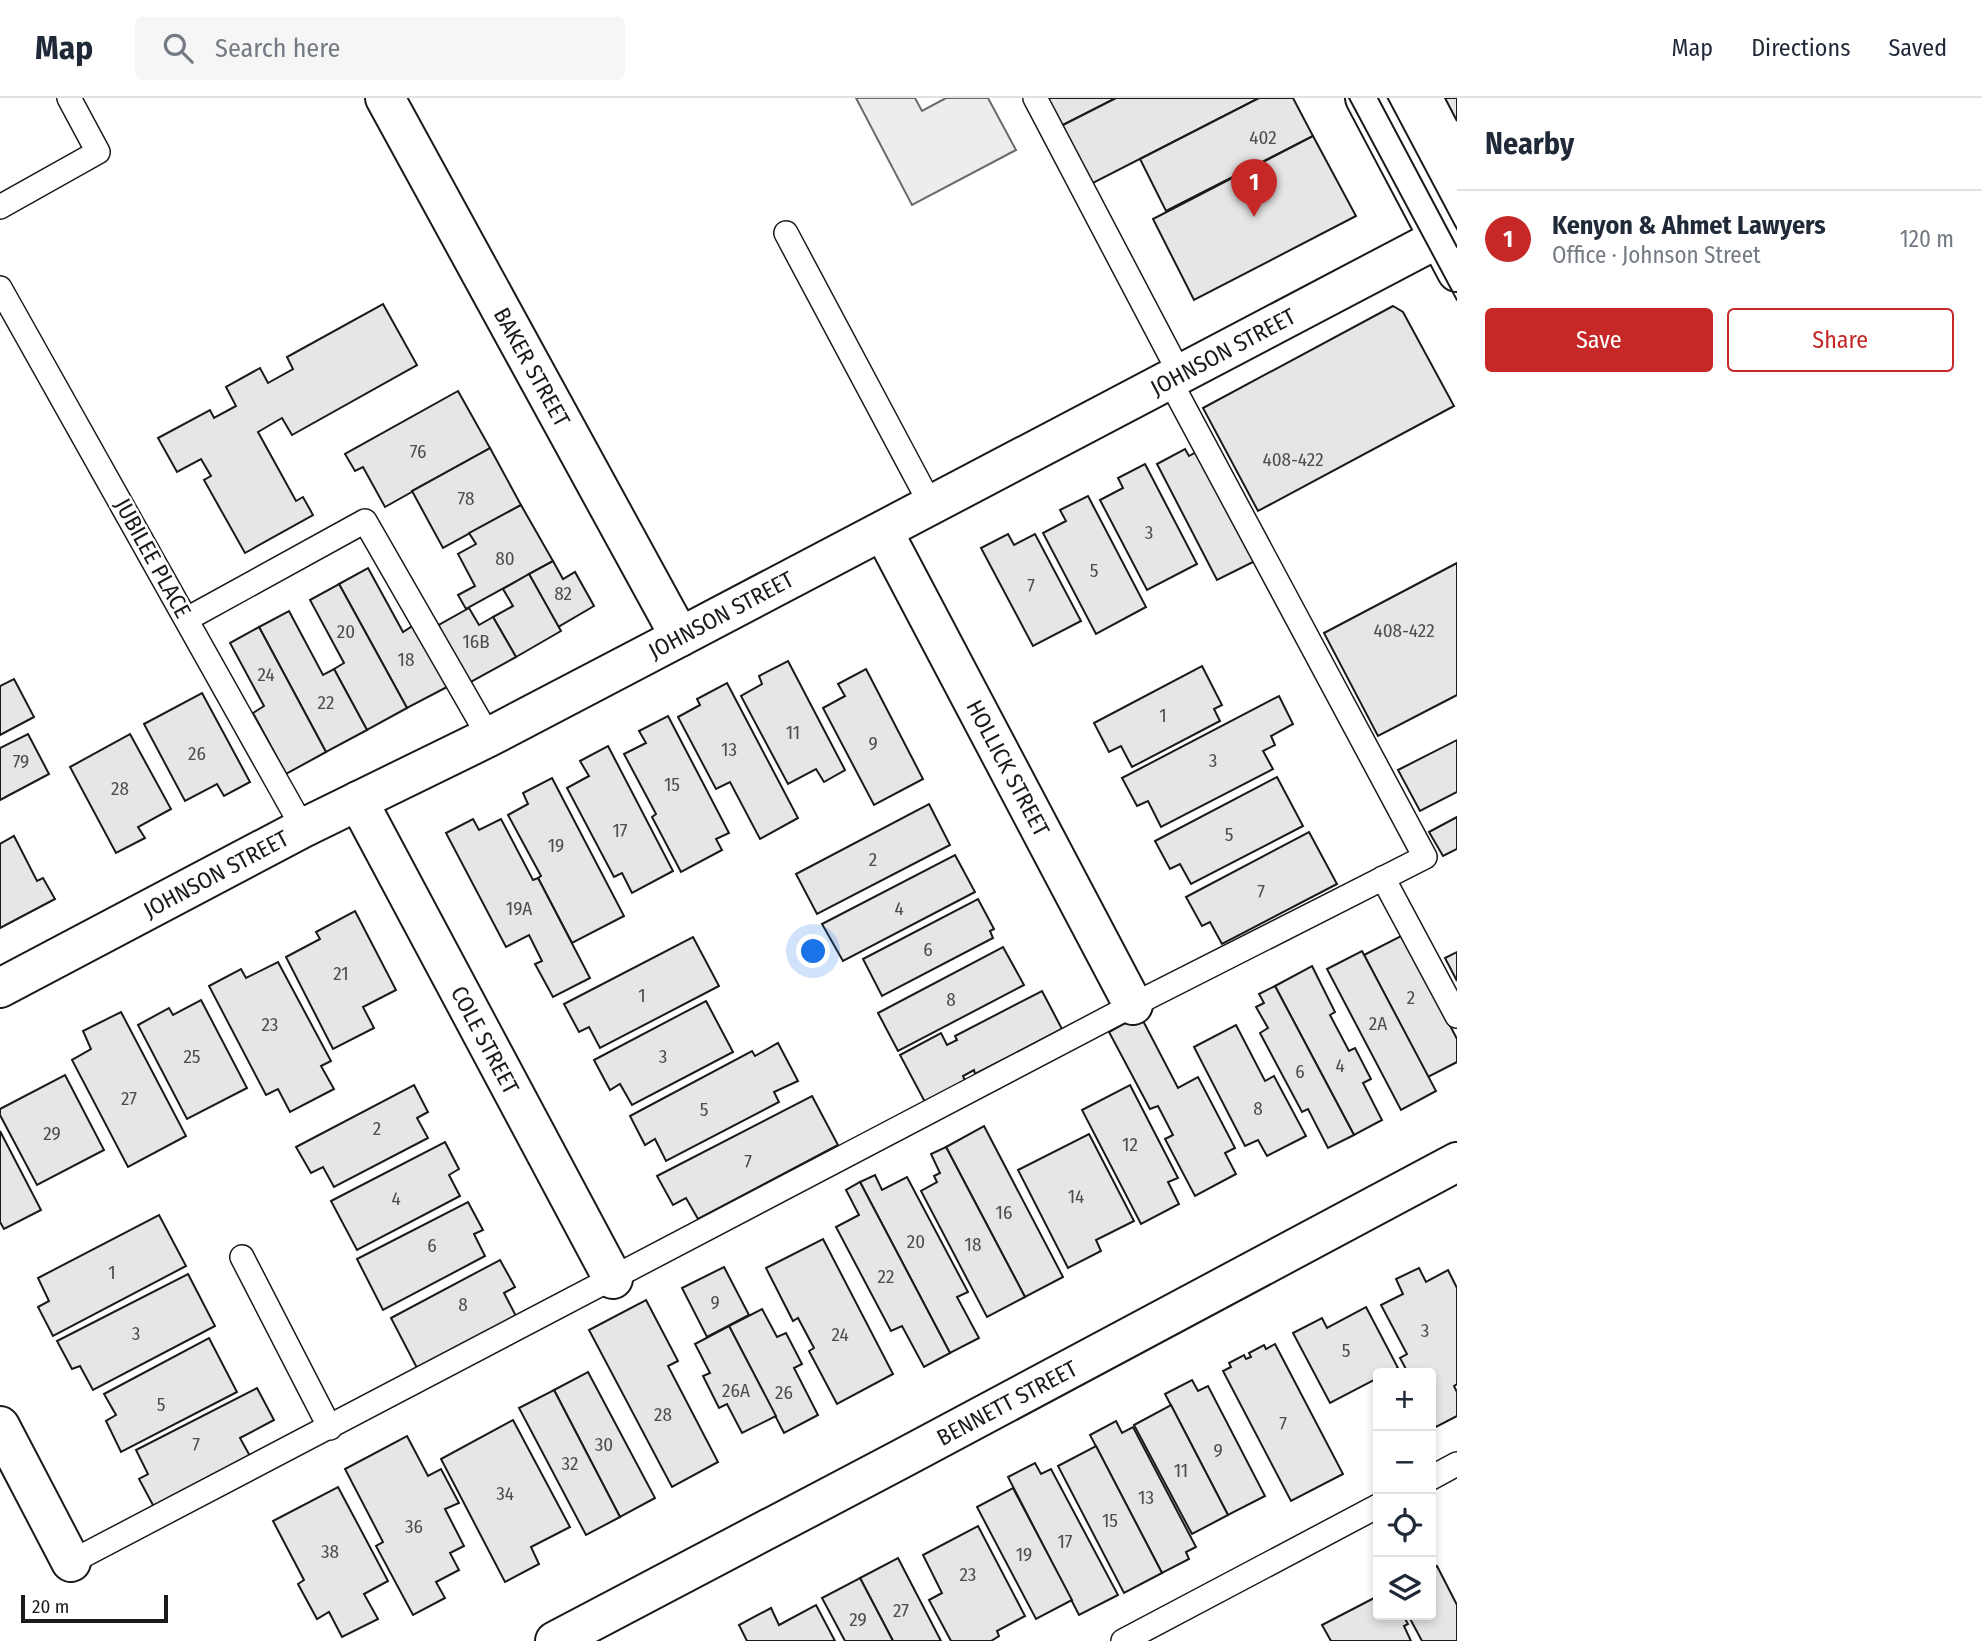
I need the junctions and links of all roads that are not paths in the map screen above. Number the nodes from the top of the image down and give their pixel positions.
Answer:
1 (69, 98) edge
2 (385, 98) edge
3 (1035, 98) edge
4 (1365, 98) edge
5 (0, 206) edge
6 (786, 233) dead end
7 (1439, 238) junction
8 (1457, 272) edge
9 (0, 288) edge
10 (1175, 377) junction
11 (931, 505) junction
12 (883, 531) junction
13 (187, 619) junction
14 (680, 636) junction
15 (489, 737) junction
16 (358, 801) junction
17 (303, 828) junction
18 (1383, 878) junction
19 (0, 988) edge
20 (1133, 1005) junction
21 (1457, 1016) edge
22 (1457, 1162) edge
23 (242, 1257) dead end
24 (613, 1279) junction
25 (0, 1426) edge
26 (330, 1427) junction
27 (1457, 1464) edge
28 (1436, 1475) edge
29 (1373, 1509) edge
30 (71, 1562) joint
31 (555, 1641) edge
32 (1123, 1641) edge

1 - 5 lane
2 - 14 street, BAKER STREET
3 - 10 lane
4 - 7 street
6 - 11 lane
7 - 8 street
7 - 10 street, JOHNSON STREET
9 - 13 lane, JUBILEE PLACE
10 - 11 street, JOHNSON STREET
10 - 18 lane
11 - 12 street, JOHNSON STREET
12 - 14 street, JOHNSON STREET
12 - 20 street, HOLLICK STREET
13 - 15 lane
13 - 17 lane, JUBILEE PLACE
14 - 15 street, JOHNSON STREET
15 - 16 street, JOHNSON STREET
16 - 17 street, JOHNSON STREET
16 - 24 street, COLE STREET
17 - 19 street, JOHNSON STREET
18 - 20 lane
18 - 21 lane
20 - 24 lane
22 - 31 street, BENNETT STREET
23 - 26 lane
24 - 26 lane
25 - 30 street
26 - 30 lane
27 - 28 lane
29 - 32 lane

